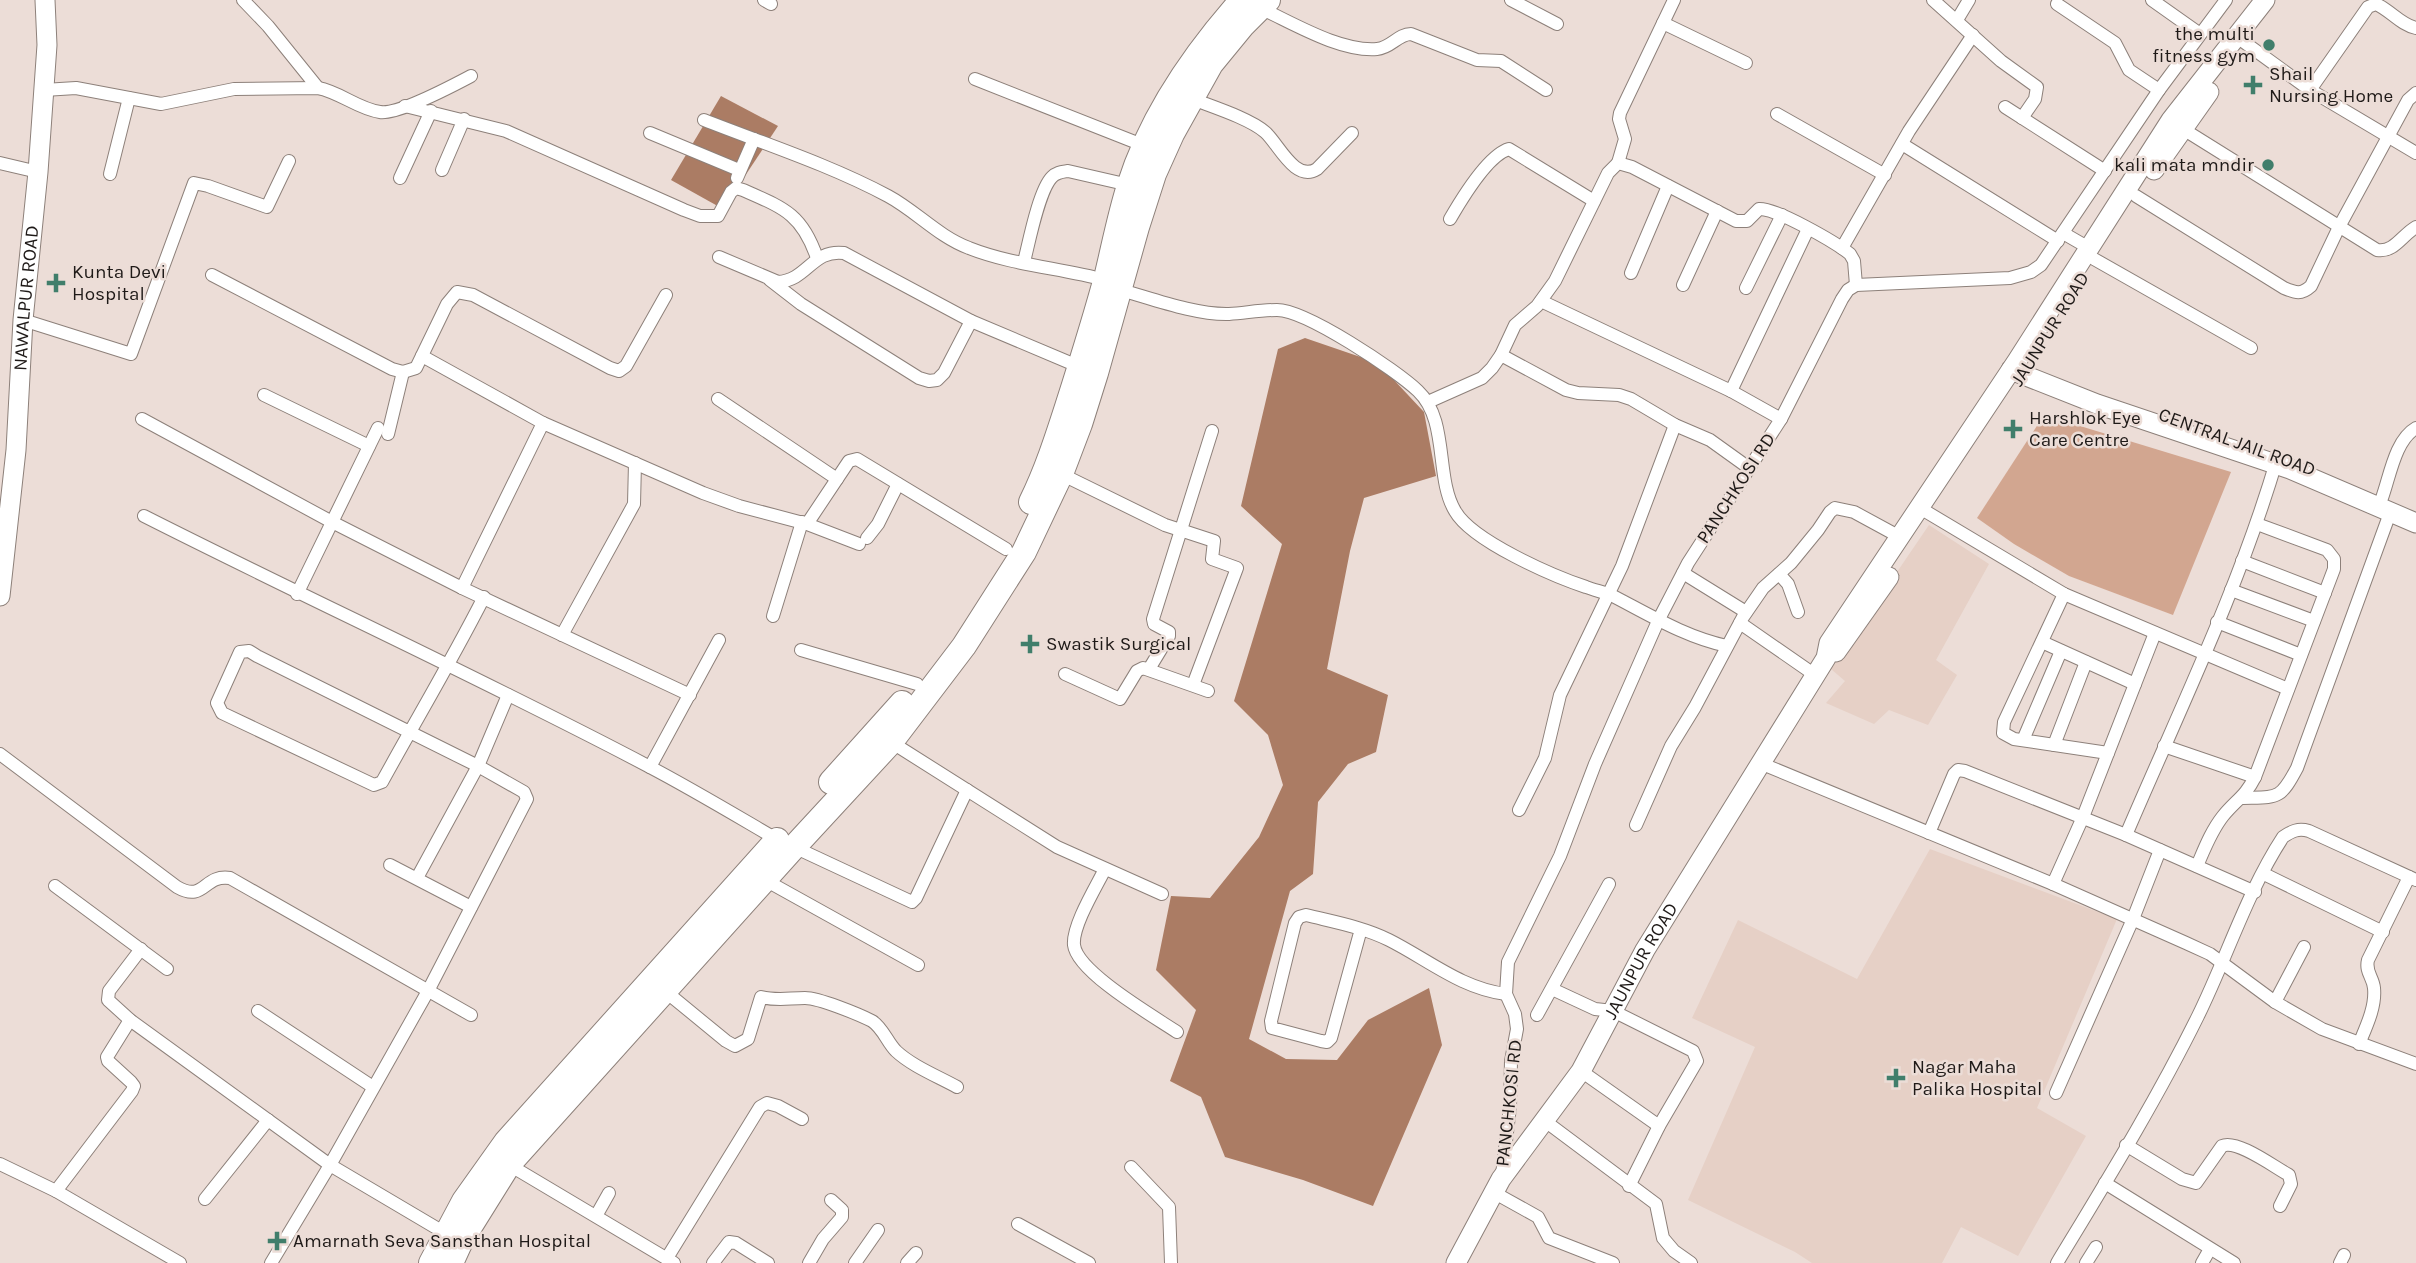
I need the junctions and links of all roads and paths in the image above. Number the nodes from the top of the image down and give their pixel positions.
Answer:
1 (45, 0) edge
2 (243, 0) edge
3 (1511, 0) edge
4 (1674, 0) edge
5 (1933, 0) edge
6 (1969, 0) edge
7 (2152, 0) edge
8 (2226, 0) edge
9 (2265, 0) edge
10 (2277, 0) edge
11 (1257, 3) edge
12 (2057, 4) dead end
13 (1957, 20) junction
14 (1663, 23) junction
15 (1557, 24) dead end
16 (2416, 28) edge
17 (2200, 34) junction
18 (1973, 35) junction
19 (2241, 41) junction
20 (1746, 63) dead end
21 (471, 76) dead end
22 (975, 79) dead end
23 (318, 89) junction
24 (44, 90) junction
25 (1546, 90) dead end
26 (2159, 90) junction
27 (2311, 90) junction
28 (2416, 93) edge
29 (129, 98) junction
30 (1190, 98) junction
31 (405, 106) junction
32 (2005, 107) dead end
33 (431, 111) junction
34 (1777, 114) dead end
35 (464, 118) junction
36 (2022, 118) junction
37 (704, 120) dead end
38 (2183, 130) junction
39 (650, 133) dead end
40 (1352, 133) dead end
41 (2388, 138) junction
42 (754, 139) junction
43 (1902, 144) junction
44 (1145, 146) junction
45 (2416, 153) edge
46 (289, 161) dead end
47 (0, 163) edge
48 (1618, 163) junction
49 (442, 170) dead end
50 (739, 170) junction
51 (2105, 171) junction
52 (38, 172) junction
53 (110, 174) dead end
54 (1885, 175) junction
55 (400, 178) dead end
56 (1129, 185) junction
57 (1668, 186) junction
58 (736, 188) junction
59 (2136, 196) junction
60 (1594, 201) junction
61 (1717, 211) junction
62 (1782, 215) junction
63 (1450, 219) dead end
64 (2339, 227) junction
65 (2416, 227) edge
66 (1808, 229) junction
67 (2061, 237) junction
68 (1842, 248) junction
69 (2091, 254) junction
70 (719, 257) dead end
71 (817, 258) junction
72 (1024, 262) junction
73 (1631, 273) dead end
74 (212, 275) dead end
75 (771, 281) junction
76 (1113, 285) junction
77 (1683, 285) dead end
78 (1856, 285) junction
79 (1746, 288) dead end
80 (666, 295) dead end
81 (1541, 301) junction
82 (23, 320) junction
83 (971, 321) junction
84 (2251, 348) dead end
85 (1501, 355) junction
86 (422, 356) junction
87 (1080, 367) junction
88 (2019, 368) junction
89 (403, 372) junction
90 (1731, 391) junction
91 (264, 395) dead end
92 (718, 399) dead end
93 (1428, 402) junction
94 (142, 419) dead end
95 (1781, 419) junction
96 (543, 423) junction
97 (1675, 425) junction
98 (2416, 429) edge
99 (1212, 431) dead end
100 (369, 446) junction
101 (2277, 460) junction
102 (635, 463) junction
103 (1749, 468) junction
104 (1061, 474) junction
105 (837, 479) junction
106 (898, 484) junction
107 (2386, 505) junction
108 (2416, 510) edge
109 (1925, 511) junction
110 (144, 516) dead end
111 (332, 522) junction
112 (804, 523) junction
113 (2416, 523) edge
114 (2257, 524) junction
115 (1181, 531) junction
116 (1900, 537) junction
117 (1006, 549) junction
118 (2242, 561) junction
119 (1683, 573) junction
120 (1779, 573) junction
121 (462, 587) junction
122 (2231, 590) junction
123 (2325, 593) junction
124 (297, 594) junction
125 (1608, 594) junction
126 (2064, 594) junction
127 (0, 596) edge
128 (484, 597) junction
129 (1798, 612) dead end
130 (773, 616) dead end
131 (1743, 618) junction
132 (1658, 621) junction
133 (2314, 621) junction
134 (2217, 622) junction
135 (2155, 633) junction
136 (562, 635) junction
137 (719, 640) dead end
138 (2042, 642) junction
139 (1727, 646) junction
140 (801, 650) dead end
141 (2062, 651) junction
142 (2203, 654) junction
143 (2301, 655) junction
144 (1826, 658) junction
145 (2086, 662) junction
146 (449, 665) junction
147 (1149, 669) junction
148 (1065, 674) dead end
149 (1815, 675) junction
150 (917, 684) junction
151 (2135, 684) junction
152 (1193, 685) junction
153 (2288, 689) junction
154 (1208, 691) dead end
155 (508, 695) junction
156 (690, 695) junction
157 (408, 733) junction
158 (2023, 740) junction
159 (891, 742) junction
160 (2054, 745) junction
161 (2164, 746) junction
162 (2108, 753) junction
163 (0, 754) edge
164 (1760, 762) junction
165 (478, 766) junction
166 (650, 767) junction
167 (2255, 777) junction
168 (967, 790) junction
169 (2243, 798) junction
170 (1519, 810) dead end
171 (2083, 817) junction
172 (1636, 825) dead end
173 (1929, 833) junction
174 (2126, 835) junction
175 (786, 843) junction
176 (2160, 850) junction
177 (390, 865) dead end
178 (2197, 866) junction
179 (1105, 869) junction
180 (2264, 874) junction
181 (417, 878) junction
182 (2412, 878) edge
183 (765, 880) junction
184 (1609, 884) dead end
185 (2053, 884) junction
186 (54, 886) dead end
187 (2255, 892) junction
188 (1162, 894) dead end
189 (471, 907) junction
190 (2133, 919) junction
191 (1361, 929) junction
192 (2383, 932) junction
193 (2304, 947) dead end
194 (141, 949) junction
195 (2222, 962) junction
196 (918, 965) dead end
197 (167, 969) dead end
198 (1552, 989) junction
199 (428, 991) junction
200 (665, 991) junction
201 (1506, 994) junction
202 (2274, 1002) junction
203 (258, 1011) dead end
204 (1613, 1012) junction
205 (471, 1015) dead end
206 (1537, 1015) dead end
207 (130, 1020) junction
208 (1177, 1032) dead end
209 (2359, 1044) junction
210 (2416, 1064) edge
211 (1581, 1071) junction
212 (373, 1087) junction
213 (957, 1087) dead end
214 (2056, 1094) dead end
215 (802, 1119) dead end
216 (268, 1120) junction
217 (1545, 1121) junction
218 (1659, 1126) junction
219 (2126, 1145) junction
220 (502, 1160) junction
221 (0, 1164) edge
222 (330, 1165) junction
223 (1131, 1167) dead end
224 (2105, 1184) junction
225 (1497, 1186) junction
226 (1629, 1186) junction
227 (56, 1191) junction
228 (609, 1193) dead end
229 (205, 1199) dead end
230 (831, 1200) dead end
231 (2280, 1206) dead end
232 (596, 1216) junction
233 (1018, 1224) dead end
234 (878, 1230) dead end
235 (445, 1233) junction
236 (2096, 1247) dead end
237 (2210, 1250) junction
238 (173, 1261) edge
239 (670, 1261) edge
240 (271, 1263) edge
241 (431, 1263) edge
242 (451, 1263) edge
243 (713, 1263) edge
244 (768, 1263) edge
245 (809, 1263) edge
246 (855, 1263) edge
247 (1089, 1263) edge
248 (1171, 1263) edge
249 (1456, 1263) edge
250 (1613, 1263) edge
251 (1691, 1263) edge
252 (2057, 1263) edge
253 (2086, 1263) edge
254 (2202, 1263) edge
255 (2234, 1263) edge

1 - 24 street, NAWALPUR ROAD
2 - 23 street
3 - 15 street
4 - 14 street
5 - 13 street
6 - 13 street
7 - 17 street
8 - 17 street
9 - 19 street, JAUNPUR ROAD
10 - 19 street, JAUNPUR ROAD
11 - 25 street
11 - 30 highway
11 - 44 highway
12 - 26 street
13 - 18 street
14 - 20 street
14 - 48 street
16 - 27 street
17 - 26 street
18 - 36 street
18 - 43 street
19 - 27 street
19 - 38 street, JAUNPUR ROAD
19 - 69 street, JAUNPUR ROAD
21 - 31 street
22 - 44 street
23 - 29 street
23 - 31 street
24 - 29 street
24 - 52 street, NAWALPUR ROAD
26 - 51 street
27 - 41 street
28 - 41 street
29 - 53 street
30 - 40 street
30 - 76 highway
31 - 33 street
32 - 36 street
33 - 35 street
33 - 55 street
34 - 54 street
35 - 49 street
35 - 58 street
36 - 51 street
37 - 42 street
38 - 59 street, JAUNPUR ROAD
38 - 64 street
39 - 50 street
41 - 45 street
41 - 64 street
42 - 50 street
42 - 72 street
43 - 54 street
43 - 67 street
44 - 56 highway
46 - 82 street
47 - 52 street
48 - 57 street
48 - 60 street
50 - 58 street
51 - 67 street
52 - 82 street, NAWALPUR ROAD
54 - 68 street
56 - 72 street
56 - 76 highway
57 - 61 street
57 - 73 street
58 - 71 street
59 - 64 street
59 - 69 street, JAUNPUR ROAD
60 - 63 street
60 - 81 street
61 - 62 street
61 - 77 street
62 - 66 street
62 - 79 street
64 - 65 street
66 - 68 street
66 - 90 street
67 - 69 street
67 - 78 street
68 - 78 street
69 - 84 street
69 - 88 street, JAUNPUR ROAD
70 - 75 street
71 - 75 street
71 - 83 street
72 - 76 street
74 - 89 street
75 - 83 street
76 - 87 highway
76 - 93 street
76 - 104 highway
78 - 95 street, PANCHKOSI RD
80 - 86 street
81 - 85 street
81 - 90 street
82 - 127 street, NAWALPUR ROAD
83 - 87 street
85 - 93 street
85 - 97 street
86 - 89 street
86 - 96 street
87 - 117 highway
88 - 101 street, CENTRAL JAIL ROAD
88 - 109 street, JAUNPUR ROAD
89 - 100 street
90 - 95 street
91 - 100 street
92 - 105 street
93 - 125 street
94 - 111 street
95 - 103 street, PANCHKOSI RD
96 - 102 street
96 - 121 street
97 - 103 street
97 - 125 street
98 - 107 street
99 - 115 street
100 - 111 street
101 - 107 street, CENTRAL JAIL ROAD
101 - 114 street
102 - 112 street
102 - 136 street
103 - 119 street, PANCHKOSI RD
104 - 115 street
104 - 159 highway
105 - 106 street
105 - 112 street
106 - 112 street
106 - 117 street
107 - 108 street, CENTRAL JAIL ROAD
107 - 113 street
107 - 169 street
109 - 116 street, JAUNPUR ROAD
109 - 126 street
109 - 144 street, JAUNPUR ROAD
110 - 124 street
111 - 121 street
111 - 124 street
112 - 130 street
114 - 118 street
114 - 123 street
115 - 147 street
115 - 152 street
116 - 120 street
116 - 144 street, JAUNPUR ROAD
117 - 150 highway
118 - 122 street
118 - 123 street
119 - 131 street
119 - 132 street, PANCHKOSI RD
120 - 129 street
120 - 131 street
121 - 128 street
122 - 133 street
122 - 134 street
123 - 133 street
124 - 146 street
125 - 132 street
125 - 170 street
126 - 135 street
126 - 138 street
128 - 136 street
128 - 146 street
131 - 139 street
131 - 149 street
132 - 139 street
132 - 201 street, PANCHKOSI RD
133 - 143 street
134 - 142 street
134 - 143 street
135 - 142 street
135 - 151 street
136 - 156 street
137 - 156 street
138 - 141 street
138 - 158 street
139 - 172 street
140 - 150 street
141 - 145 street
141 - 158 street
142 - 153 street
142 - 161 street
143 - 153 street
144 - 149 street, JAUNPUR ROAD
145 - 151 street
145 - 160 street
146 - 155 street
146 - 157 street
147 - 148 street
147 - 152 street
149 - 164 street, JAUNPUR ROAD
150 - 175 highway
151 - 162 street
152 - 154 street
153 - 167 street
155 - 165 street
155 - 166 street
156 - 166 street
157 - 157 street
157 - 165 street
158 - 160 street
159 - 168 street
159 - 175 highway
160 - 162 street
161 - 167 street
161 - 174 street
162 - 171 street
163 - 199 street
164 - 173 street
164 - 204 street, JAUNPUR ROAD
165 - 181 street
165 - 189 street
166 - 175 street
167 - 169 street
168 - 175 street
168 - 179 street
169 - 178 street
171 - 173 street
171 - 174 street
171 - 185 street
173 - 185 street
174 - 176 street
175 - 183 highway
175 - 220 highway
176 - 178 street
176 - 190 street
177 - 181 street
178 - 187 street
179 - 188 street
179 - 208 street
180 - 182 street
180 - 187 street
180 - 192 street
181 - 189 street
182 - 192 street
183 - 196 street
183 - 200 highway
184 - 198 street
185 - 190 street
186 - 194 street
187 - 195 street
189 - 199 street
190 - 195 street
190 - 214 street
191 - 191 street
191 - 201 street
192 - 209 street
193 - 202 street
194 - 197 street
194 - 207 street
195 - 202 street
195 - 219 street
198 - 204 street
198 - 206 street
199 - 205 street
199 - 212 street
200 - 213 street
200 - 220 highway
201 - 225 street, PANCHKOSI RD
202 - 209 street
203 - 212 street
204 - 211 street, JAUNPUR ROAD
204 - 218 street
207 - 216 street
207 - 227 street
209 - 210 street
211 - 217 street, JAUNPUR ROAD
211 - 218 street
212 - 222 street
215 - 239 street
216 - 222 street
216 - 229 street
217 - 225 street, JAUNPUR ROAD
217 - 226 street
218 - 226 street
219 - 224 street
219 - 231 street
220 - 232 street
220 - 235 highway
220 - 242 highway
221 - 227 street
222 - 235 street
222 - 240 street
223 - 248 street
224 - 237 street
224 - 252 street
225 - 249 street, JAUNPUR ROAD
225 - 250 street
226 - 251 street
227 - 238 street
228 - 232 street
230 - 245 street
232 - 239 street
233 - 247 street
234 - 246 street
235 - 241 highway
236 - 253 street
237 - 254 street
237 - 255 street
243 - 244 street

